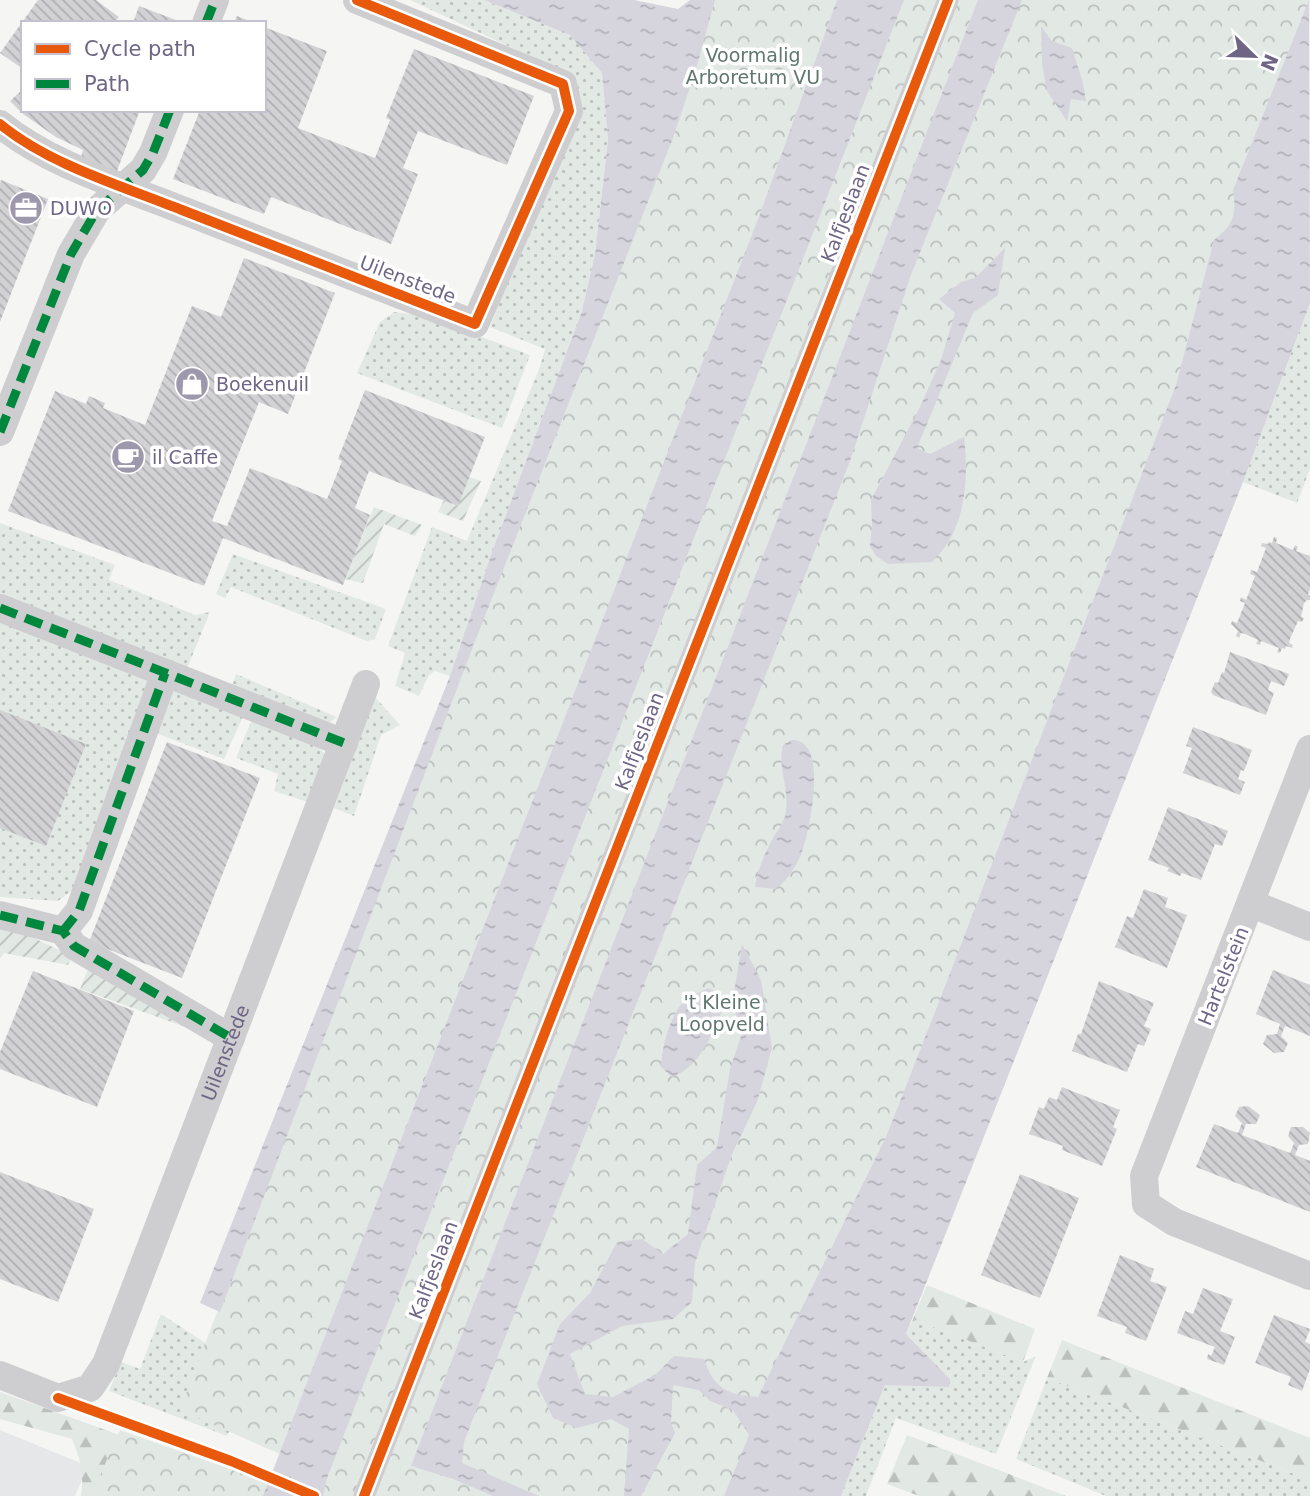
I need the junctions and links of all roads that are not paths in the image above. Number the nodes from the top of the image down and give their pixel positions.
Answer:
1 (215, 0) edge
2 (357, 0) edge
3 (948, 0) edge
4 (207, 21) edge
5 (169, 112) edge
6 (0, 124) edge
7 (123, 187) junction
8 (0, 432) edge
9 (0, 608) edge
10 (165, 673) junction
11 (366, 684) dead end
12 (344, 743) junction
13 (1310, 749) edge
14 (1252, 904) junction
15 (0, 915) edge
16 (1310, 927) edge
17 (63, 931) junction
18 (231, 1038) junction
19 (1310, 1276) edge
20 (0, 1375) edge
21 (364, 1496) edge

1 - 4 street
2 - 7 street, Uilenstede
3 - 21 street, Kalfjeslaan
5 - 7 street
6 - 7 street, Uilenstede
7 - 8 street
9 - 10 street
10 - 12 street
10 - 17 street
11 - 12 street, Uilenstede
12 - 18 street, Uilenstede
13 - 14 street, Hartelstein
14 - 16 street
14 - 19 street, Hartelstein
15 - 17 street
17 - 18 street
18 - 20 street, Uilenstede

